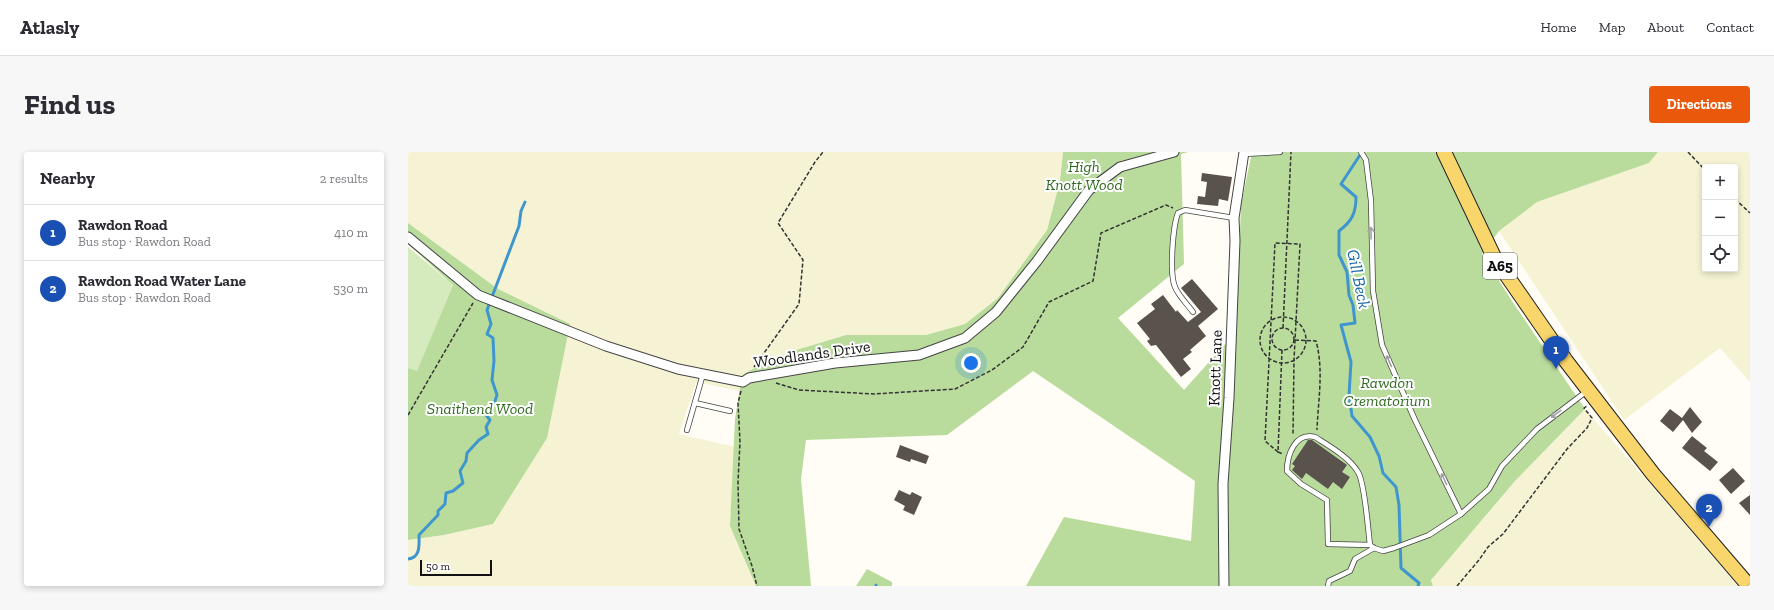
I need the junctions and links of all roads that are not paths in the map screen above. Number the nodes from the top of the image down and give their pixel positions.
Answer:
1 (1174, 152) edge
2 (1280, 152) edge
3 (1361, 152) edge
4 (1444, 152) edge
5 (1244, 153) edge
6 (1234, 218) junction
7 (408, 237) edge
8 (1193, 312) dead end
9 (703, 374) junction
10 (1591, 395) junction
11 (695, 403) junction
12 (730, 410) dead end
13 (687, 430) dead end
14 (1461, 514) junction
15 (1372, 546) junction
16 (1749, 584) edge
17 (1224, 586) edge
18 (1328, 586) edge

1 - 9 street, Woodlands Drive
2 - 5 lane
14 -> 3 lane
4 - 10 main road, A65
5 - 6 street, Knott Lane
6 - 8 lane
6 - 17 street, Knott Lane
7 - 9 street, Woodlands Drive
9 - 11 lane
10 -> 14 lane
10 - 16 main road, A65
11 - 12 lane
11 - 13 lane
14 - 15 lane
15 - 15 lane
15 - 18 lane

